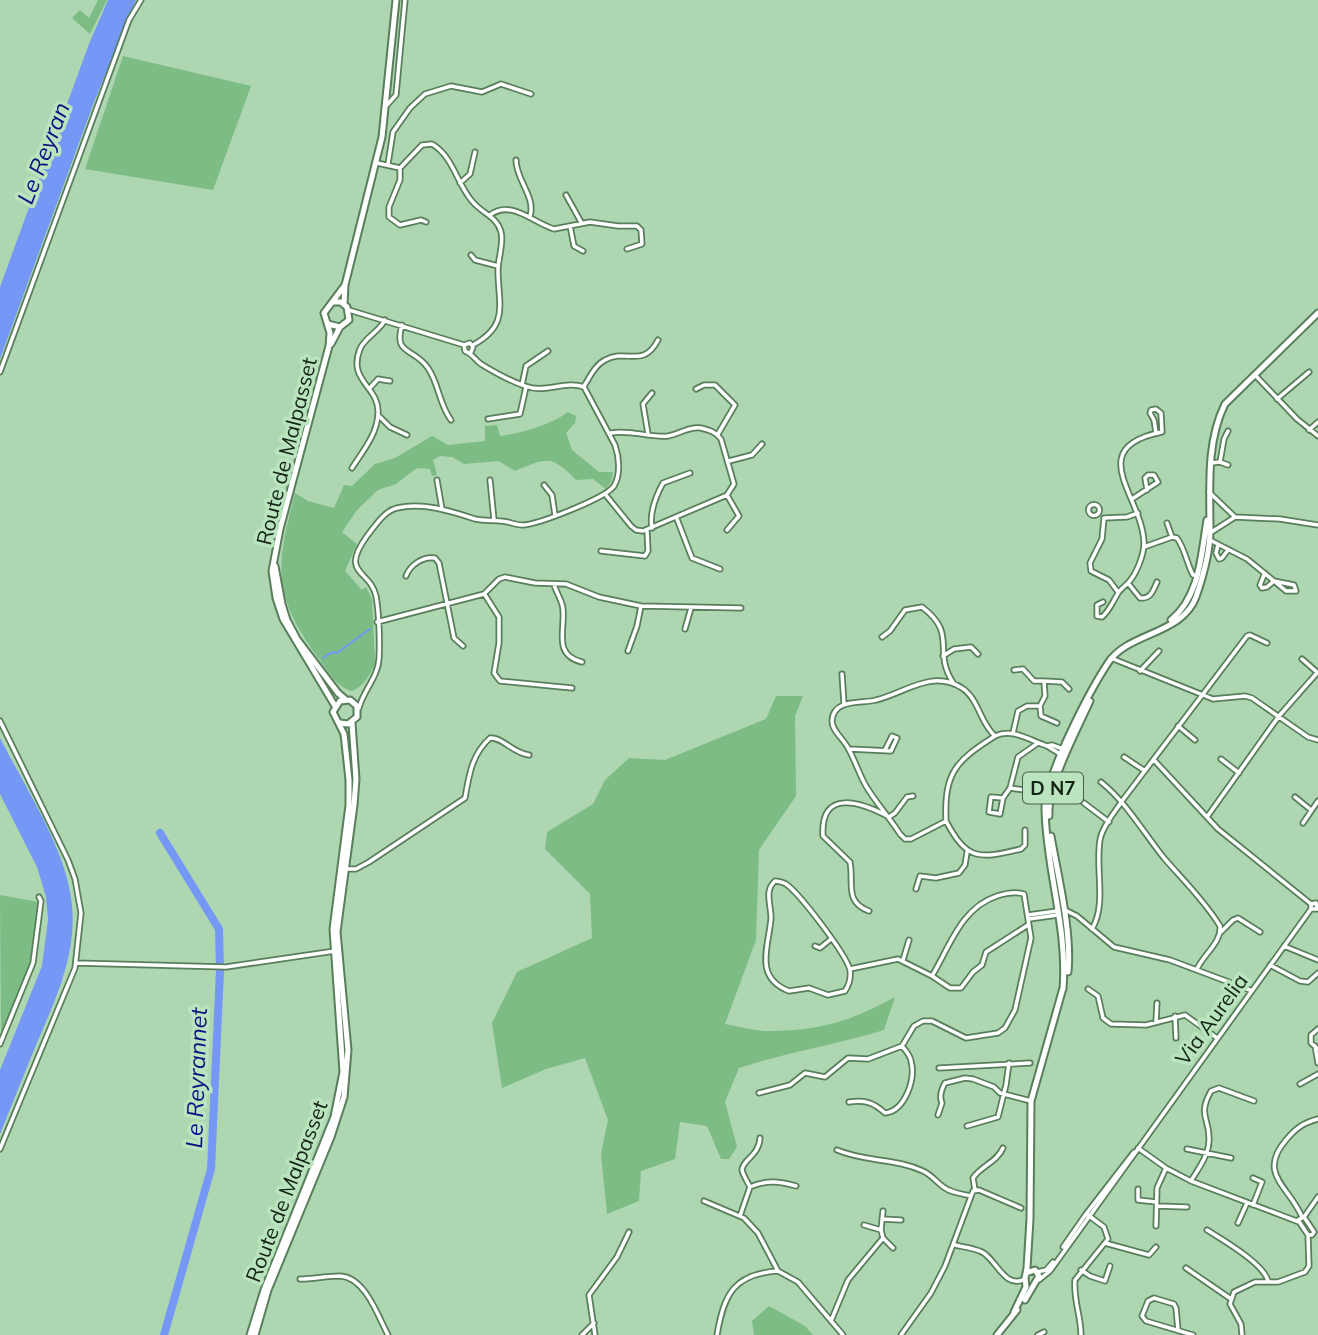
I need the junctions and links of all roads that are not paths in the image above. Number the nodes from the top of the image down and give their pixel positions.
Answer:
1 (141, 0) edge
2 (396, 0) edge
3 (405, 0) edge
4 (531, 94) dead end
5 (387, 105) junction
6 (475, 152) dead end
7 (516, 160) dead end
8 (377, 163) junction
9 (388, 164) junction
10 (400, 168) junction
11 (460, 183) junction
12 (566, 195) dead end
13 (490, 215) junction
14 (530, 216) junction
15 (426, 222) dead end
16 (582, 222) junction
17 (570, 226) junction
18 (627, 248) dead end
19 (583, 251) dead end
20 (471, 255) dead end
21 (498, 266) junction
22 (345, 285) junction
23 (334, 302) junction
24 (344, 304) junction
25 (349, 310) junction
26 (1318, 313) edge
27 (363, 316) junction
28 (349, 320) junction
29 (385, 320) junction
30 (328, 324) junction
31 (402, 325) junction
32 (340, 327) junction
33 (658, 340) dead end
34 (464, 345) junction
35 (472, 345) junction
36 (329, 346) junction
37 (548, 351) dead end
38 (471, 352) junction
39 (0, 372) edge
40 (1310, 372) dead end
41 (1254, 373) junction
42 (390, 381) dead end
43 (524, 386) junction
44 (584, 387) junction
45 (369, 389) junction
46 (696, 389) dead end
47 (652, 393) dead end
48 (1277, 400) junction
49 (378, 415) junction
50 (488, 419) dead end
51 (451, 420) dead end
52 (1318, 422) edge
53 (1309, 430) junction
54 (1228, 431) dead end
55 (611, 433) junction
56 (1156, 433) junction
57 (718, 434) junction
58 (407, 435) dead end
59 (648, 435) junction
60 (1318, 436) edge
61 (762, 444) dead end
62 (729, 461) junction
63 (1220, 462) junction
64 (1211, 463) junction
65 (1228, 466) dead end
66 (352, 468) dead end
67 (690, 473) dead end
68 (437, 480) dead end
69 (489, 480) dead end
70 (544, 485) dead end
71 (1147, 490) junction
72 (1209, 492) junction
73 (605, 494) junction
74 (727, 495) junction
75 (1132, 499) junction
76 (442, 509) junction
77 (1099, 513) dead end
78 (1138, 513) junction
79 (555, 514) junction
80 (1235, 517) junction
81 (677, 518) junction
82 (1104, 518) junction
83 (494, 520) junction
84 (1167, 523) dead end
85 (1318, 525) edge
86 (650, 529) junction
87 (727, 530) dead end
88 (1172, 537) junction
89 (1208, 537) junction
90 (1218, 545) junction
91 (1144, 547) junction
92 (1228, 550) junction
93 (601, 551) dead end
94 (1205, 563) junction
95 (274, 564) junction
96 (720, 569) dead end
97 (1198, 573) junction
98 (1264, 575) junction
99 (406, 576) dead end
100 (1157, 582) dead end
101 (1274, 582) junction
102 (1128, 583) junction
103 (554, 584) junction
104 (1118, 592) junction
105 (484, 594) junction
106 (1196, 595) junction
107 (1103, 602) dead end
108 (448, 604) junction
109 (641, 606) junction
110 (691, 608) junction
111 (741, 608) dead end
112 (377, 622) junction
113 (685, 629) dead end
114 (1160, 629) junction
115 (882, 637) dead end
116 (1267, 643) dead end
117 (463, 646) dead end
118 (628, 651) dead end
119 (1159, 651) dead end
120 (978, 654) dead end
121 (943, 656) junction
122 (1111, 658) junction
123 (1302, 659) dead end
124 (582, 662) dead end
125 (1014, 670) dead end
126 (1140, 671) junction
127 (1101, 673) junction
128 (1318, 673) edge
129 (842, 674) dead end
130 (1044, 681) junction
131 (954, 684) junction
132 (365, 688) junction
133 (572, 688) dead end
134 (1069, 689) dead end
135 (1201, 695) junction
136 (348, 700) junction
137 (844, 704) junction
138 (335, 706) junction
139 (1040, 706) junction
140 (358, 710) junction
141 (1279, 716) junction
142 (0, 720) edge
143 (340, 723) junction
144 (352, 723) junction
145 (1057, 723) dead end
146 (1178, 726) junction
147 (1013, 733) junction
148 (995, 736) junction
149 (1195, 740) dead end
150 (1318, 740) edge
151 (1038, 743) junction
152 (1071, 746) junction
153 (849, 749) junction
154 (885, 750) dead end
155 (1064, 752) junction
156 (529, 755) dead end
157 (1124, 757) dead end
158 (1221, 759) dead end
159 (1154, 760) junction
160 (1145, 771) junction
161 (1239, 773) junction
162 (1057, 779) junction
163 (1101, 782) dead end
164 (1010, 788) junction
165 (1029, 788) dead end
166 (913, 796) dead end
167 (1294, 797) dead end
168 (1003, 799) junction
169 (1122, 801) junction
170 (1318, 801) edge
171 (1084, 803) dead end
172 (1311, 810) junction
173 (888, 817) junction
174 (1207, 817) junction
175 (946, 821) junction
176 (1109, 822) junction
177 (1303, 823) dead end
178 (1026, 830) dead end
179 (967, 852) junction
180 (345, 869) junction
181 (916, 889) dead end
182 (38, 897) dead end
183 (1315, 906) edge
184 (869, 911) dead end
185 (1061, 913) junction
186 (1029, 917) junction
187 (1028, 925) junction
188 (1092, 929) junction
189 (1221, 932) junction
190 (1260, 932) dead end
191 (831, 939) junction
192 (909, 940) dead end
193 (815, 946) dead end
194 (1284, 946) junction
195 (336, 950) junction
196 (903, 960) junction
197 (1318, 960) edge
198 (76, 963) junction
199 (1270, 965) junction
200 (850, 969) junction
201 (1197, 969) junction
202 (1318, 973) edge
203 (932, 976) junction
204 (1063, 989) junction
205 (1088, 989) dead end
206 (1251, 991) junction
207 (1157, 1003) dead end
208 (1175, 1016) junction
209 (1156, 1023) junction
210 (1318, 1029) edge
211 (1176, 1038) dead end
212 (1217, 1038) junction
213 (0, 1044) edge
214 (902, 1046) junction
215 (1316, 1048) edge
216 (1009, 1063) junction
217 (1030, 1063) dead end
218 (1318, 1063) edge
219 (939, 1069) dead end
220 (1318, 1074) edge
221 (1300, 1084) dead end
222 (759, 1093) dead end
223 (1004, 1094) junction
224 (1031, 1101) junction
225 (1254, 1101) dead end
226 (849, 1102) dead end
227 (938, 1115) dead end
228 (1317, 1120) edge
229 (967, 1126) dead end
230 (760, 1138) dead end
231 (1003, 1148) dead end
232 (1138, 1148) junction
233 (0, 1149) edge
234 (1187, 1149) dead end
235 (837, 1150) dead end
236 (1206, 1154) junction
237 (1231, 1158) dead end
238 (1166, 1168) junction
239 (1253, 1178) dead end
240 (1191, 1181) junction
241 (796, 1186) dead end
242 (750, 1187) junction
243 (975, 1189) junction
244 (1138, 1189) dead end
245 (971, 1196) junction
246 (1318, 1197) edge
247 (705, 1201) dead end
248 (1247, 1203) junction
249 (1156, 1204) junction
250 (1253, 1205) junction
251 (1021, 1208) joint
252 (1187, 1208) dead end
253 (1030, 1211) junction
254 (883, 1212) dead end
255 (1087, 1215) junction
256 (740, 1216) junction
257 (882, 1219) junction
258 (1030, 1219) junction
259 (1302, 1219) junction
260 (901, 1220) dead end
261 (1238, 1223) dead end
262 (863, 1225) dead end
263 (1156, 1226) dead end
264 (881, 1230) junction
265 (1208, 1230) dead end
266 (629, 1232) dead end
267 (1316, 1232) edge
268 (1308, 1235) junction
269 (883, 1238) junction
270 (1105, 1243) junction
271 (955, 1245) junction
272 (1156, 1247) dead end
273 (893, 1248) dead end
274 (1110, 1266) dead end
275 (1186, 1268) dead end
276 (1081, 1270) junction
277 (778, 1271) junction
278 (1036, 1271) junction
279 (1026, 1278) junction
280 (300, 1279) dead end
281 (1268, 1281) junction
282 (1036, 1282) junction
283 (1231, 1299) junction
284 (835, 1308) junction
285 (1014, 1312) junction
286 (825, 1313) junction
287 (831, 1321) junction
288 (594, 1323) junction
289 (1178, 1330) junction
290 (1044, 1332) dead end
291 (720, 1333) edge
292 (253, 1335) edge
293 (388, 1335) edge
294 (582, 1335) edge
295 (594, 1335) edge
296 (843, 1335) edge
297 (901, 1335) edge
298 (997, 1335) edge
299 (1038, 1335) edge
300 (1081, 1335) edge
301 (1192, 1335) edge
302 (1242, 1335) edge

1 - 39 street
2 - 5 main road
3 - 5 street
4 - 9 street
5 - 8 main road
6 - 11 street
7 - 14 street
8 - 9 street
8 - 22 main road
9 - 10 street
10 - 11 street
10 - 15 street
11 - 13 street
12 - 16 street
13 - 14 street
13 - 21 street
14 - 17 street
16 - 17 street
16 - 18 street
17 - 19 street
20 - 21 street
21 - 35 street
22 - 23 main road
22 - 24 main road
23 - 24 main road
23 - 30 main road
24 - 25 main road
25 - 27 street
25 - 28 main road
26 - 41 main road, D N7
27 - 28 street
27 - 29 street
28 - 32 main road
29 - 31 street
29 - 45 street
30 - 32 main road
30 - 36 main road, Route de Malpasset
31 - 34 street
31 - 51 street
32 - 36 main road, Route de Malpasset
33 - 44 street
34 - 35 street
34 - 38 street
35 - 38 street
36 - 95 main road, Route de Malpasset
37 - 43 street
38 - 43 street
40 - 48 street
41 - 48 street
41 - 64 main road, D N7
42 - 45 street
43 - 44 street
43 - 50 street
44 - 55 street
45 - 49 street
46 - 57 street
47 - 59 street
48 - 53 street
49 - 58 street
49 - 66 street
52 - 53 street
53 - 60 street
54 - 63 street
55 - 59 street
55 - 73 street
56 - 56 street
56 - 75 street
57 - 59 street
57 - 62 street
61 - 62 street
62 - 74 street
63 - 64 street
63 - 65 street
64 - 72 main road, D N7
67 - 86 street
68 - 76 street
69 - 83 street
70 - 79 street
71 - 71 street
71 - 75 street
72 - 80 street
72 - 89 main road, D N7
73 - 79 street
73 - 86 street
74 - 81 street
74 - 87 street
75 - 78 street
76 - 83 street
76 - 112 street
77 - 82 street
78 - 82 street
78 - 91 street
79 - 83 street
80 - 85 street
80 - 89 street
81 - 86 street
81 - 96 street
82 - 104 street
84 - 88 street
86 - 93 street
88 - 91 street
88 - 97 street
89 - 90 street
89 - 94 main road, D N7
89 - 97 main road, D N7
90 - 92 street
90 - 92 street
91 - 102 street
92 - 98 street
94 - 97 street
94 - 106 main road, D N7
95 - 136 main road, Route de Malpasset
95 - 138 main road, Route de Malpasset
97 - 106 street
97 - 114 main road, D N7
98 - 101 street
98 - 101 street
99 - 108 street
100 - 102 street
101 - 101 street
102 - 104 street
103 - 105 street
103 - 109 street
103 - 124 street
104 - 107 street
105 - 108 street
105 - 133 street
106 - 114 main road, D N7
108 - 112 street
108 - 117 street
109 - 110 street
109 - 118 street
110 - 111 street
110 - 113 street
112 - 132 street
114 - 122 main road, D N7
115 - 121 street
116 - 135 street
119 - 126 street
120 - 121 street
121 - 131 street
122 - 126 street
122 - 127 main road, D N7
123 - 128 street
125 - 130 street
126 - 135 street
127 - 152 main road, D N7
127 - 155 main road, D N7
128 - 141 street
129 - 137 street
130 - 134 street
130 - 139 street
131 - 137 street
131 - 148 street
132 - 136 street
132 - 140 street
135 - 141 street
135 - 146 street
136 - 138 main road
136 - 140 main road
137 - 153 street
138 - 143 main road
139 - 145 street
139 - 147 street
140 - 144 main road
141 - 150 street
141 - 161 street
142 - 198 street
143 - 144 main road
143 - 195 main road, Route de Malpasset
144 - 180 main road, Route de Malpasset
146 - 149 street
146 - 159 street
147 - 148 street
147 - 151 street
148 - 175 street
151 - 155 street
151 - 164 street
152 - 155 main road
152 - 162 main road, D N7
153 - 154 street
153 - 173 street
155 - 162 street
155 - 185 main road, D N7
156 - 180 street
157 - 160 street
158 - 161 street
159 - 160 street
159 - 174 street
160 - 169 street
161 - 174 street
162 - 185 main road, D N7
163 - 169 street
164 - 165 street
164 - 168 street
166 - 173 street
167 - 172 street
168 - 168 street
169 - 176 street
169 - 189 street
170 - 172 street
171 - 176 street
172 - 177 street
173 - 175 street
173 - 184 street
174 - 183 street
175 - 179 street
176 - 188 street
178 - 179 street
179 - 181 street
180 - 195 main road, Route de Malpasset
182 - 213 street
183 - 194 street, Via Aurelia
185 - 186 street
185 - 188 street
185 - 204 main road, D N7
185 - 204 main road, D N7
186 - 187 street
186 - 203 street
187 - 203 street
187 - 214 street
188 - 201 street
189 - 190 street
189 - 201 street
191 - 193 street
191 - 200 street
191 - 200 street
192 - 196 street
194 - 197 street
194 - 199 street, Via Aurelia
195 - 198 street
195 - 292 main road, Route de Malpasset
196 - 200 street
196 - 203 street
198 - 233 street
199 - 202 street
199 - 206 street, Via Aurelia
201 - 206 street
204 - 224 main road, D N7
205 - 209 street
206 - 212 street, Via Aurelia
207 - 209 street
208 - 209 street
208 - 211 street
208 - 212 street
210 - 215 street
212 - 232 street, Via Aurelia
214 - 222 street
214 - 226 street
215 - 218 street
216 - 217 street
216 - 219 street
216 - 223 street
220 - 221 street
223 - 224 street
223 - 227 street
223 - 229 street
224 - 253 main road, D N7
225 - 236 street
228 - 259 street
230 - 242 street
231 - 243 street
232 - 238 street
232 - 255 street, Via Aurelia
234 - 236 street
235 - 245 street
236 - 237 street
236 - 240 street
238 - 240 street
238 - 249 street
239 - 250 street
240 - 248 street
241 - 242 street
242 - 256 street
243 - 245 street
243 - 251 street
244 - 249 street
245 - 271 street
246 - 259 street
247 - 256 street
248 - 250 street
248 - 261 street
249 - 252 street
249 - 263 street
250 - 259 street
251 - 253 main road
253 - 258 main road, D N7
254 - 257 street
255 - 270 street
255 - 278 street, Via Aurelia
255 - 282 street, Via Aurelia
256 - 277 street
257 - 260 street
257 - 264 street
258 - 278 main road, D N7
258 - 279 main road, D N7
259 - 267 street
259 - 268 street
262 - 264 street
264 - 269 street
265 - 281 street
266 - 288 street
267 - 268 street
268 - 281 street
269 - 273 street
269 - 284 street
270 - 272 street
270 - 276 street
271 - 279 street
271 - 297 street
274 - 276 street
275 - 283 street
276 - 300 street
277 - 286 street
277 - 291 street
278 - 279 main road
278 - 282 main road
279 - 282 main road
279 - 285 main road, D N7
280 - 293 street
281 - 283 street
282 - 285 main road, D N7
283 - 302 street
284 - 286 street
284 - 287 street
285 - 298 main road, D N7
286 - 287 street
287 - 296 street
288 - 294 street
288 - 295 street
289 - 289 street
289 - 301 street
290 - 299 street

